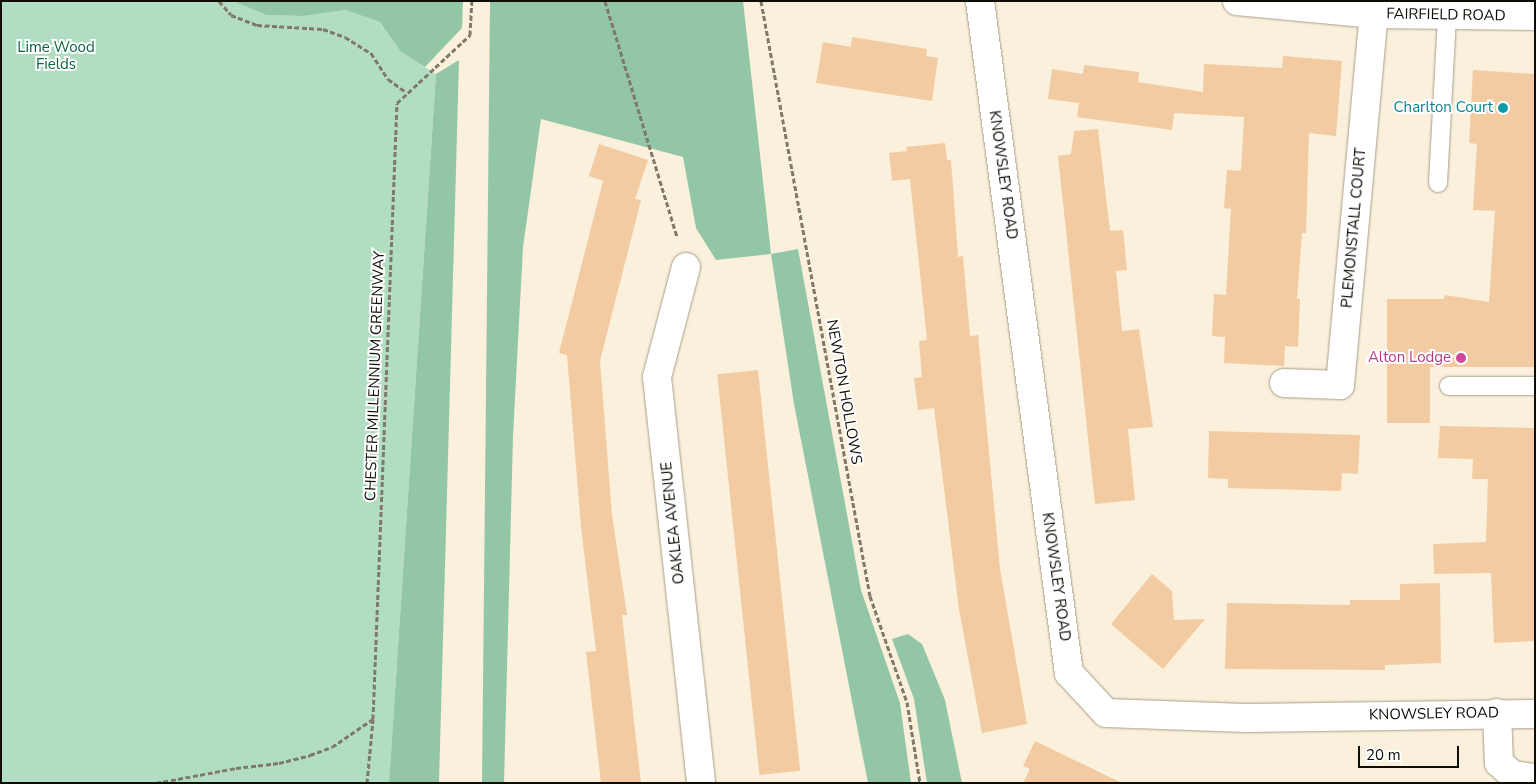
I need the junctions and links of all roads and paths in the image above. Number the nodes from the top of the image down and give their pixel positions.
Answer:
1 (219, 1) edge
2 (472, 1) edge
3 (605, 1) edge
4 (761, 1) edge
5 (980, 1) edge
6 (1237, 1) edge
7 (1374, 14) junction
8 (1447, 15) junction
9 (1535, 16) edge
10 (406, 92) junction
11 (1438, 183) dead end
12 (686, 267) joint
13 (1284, 383) dead end
14 (1449, 386) dead end
15 (1535, 386) edge
16 (1497, 713) junction
17 (1535, 714) edge
18 (373, 719) junction
19 (1535, 778) edge
20 (156, 783) edge
21 (367, 783) edge
22 (701, 783) edge
23 (920, 783) edge

1 - 10 path
2 - 10 path, CHESTER MILLENNIUM GREENWAY
3 - 12 path
4 - 23 path, NEWTON HOLLOWS
5 - 16 street, KNOWSLEY ROAD
6 - 7 street, FAIRFIELD ROAD
7 - 8 street, FAIRFIELD ROAD
7 - 13 street, PLEMONSTALL COURT
8 - 9 street, FAIRFIELD ROAD
8 - 11 lane
10 - 18 path, CHESTER MILLENNIUM GREENWAY
12 - 22 street, OAKLEA AVENUE
14 - 15 lane
16 - 17 street, KNOWSLEY ROAD
16 - 19 street
18 - 20 path
18 - 21 path, CHESTER MILLENNIUM GREENWAY

